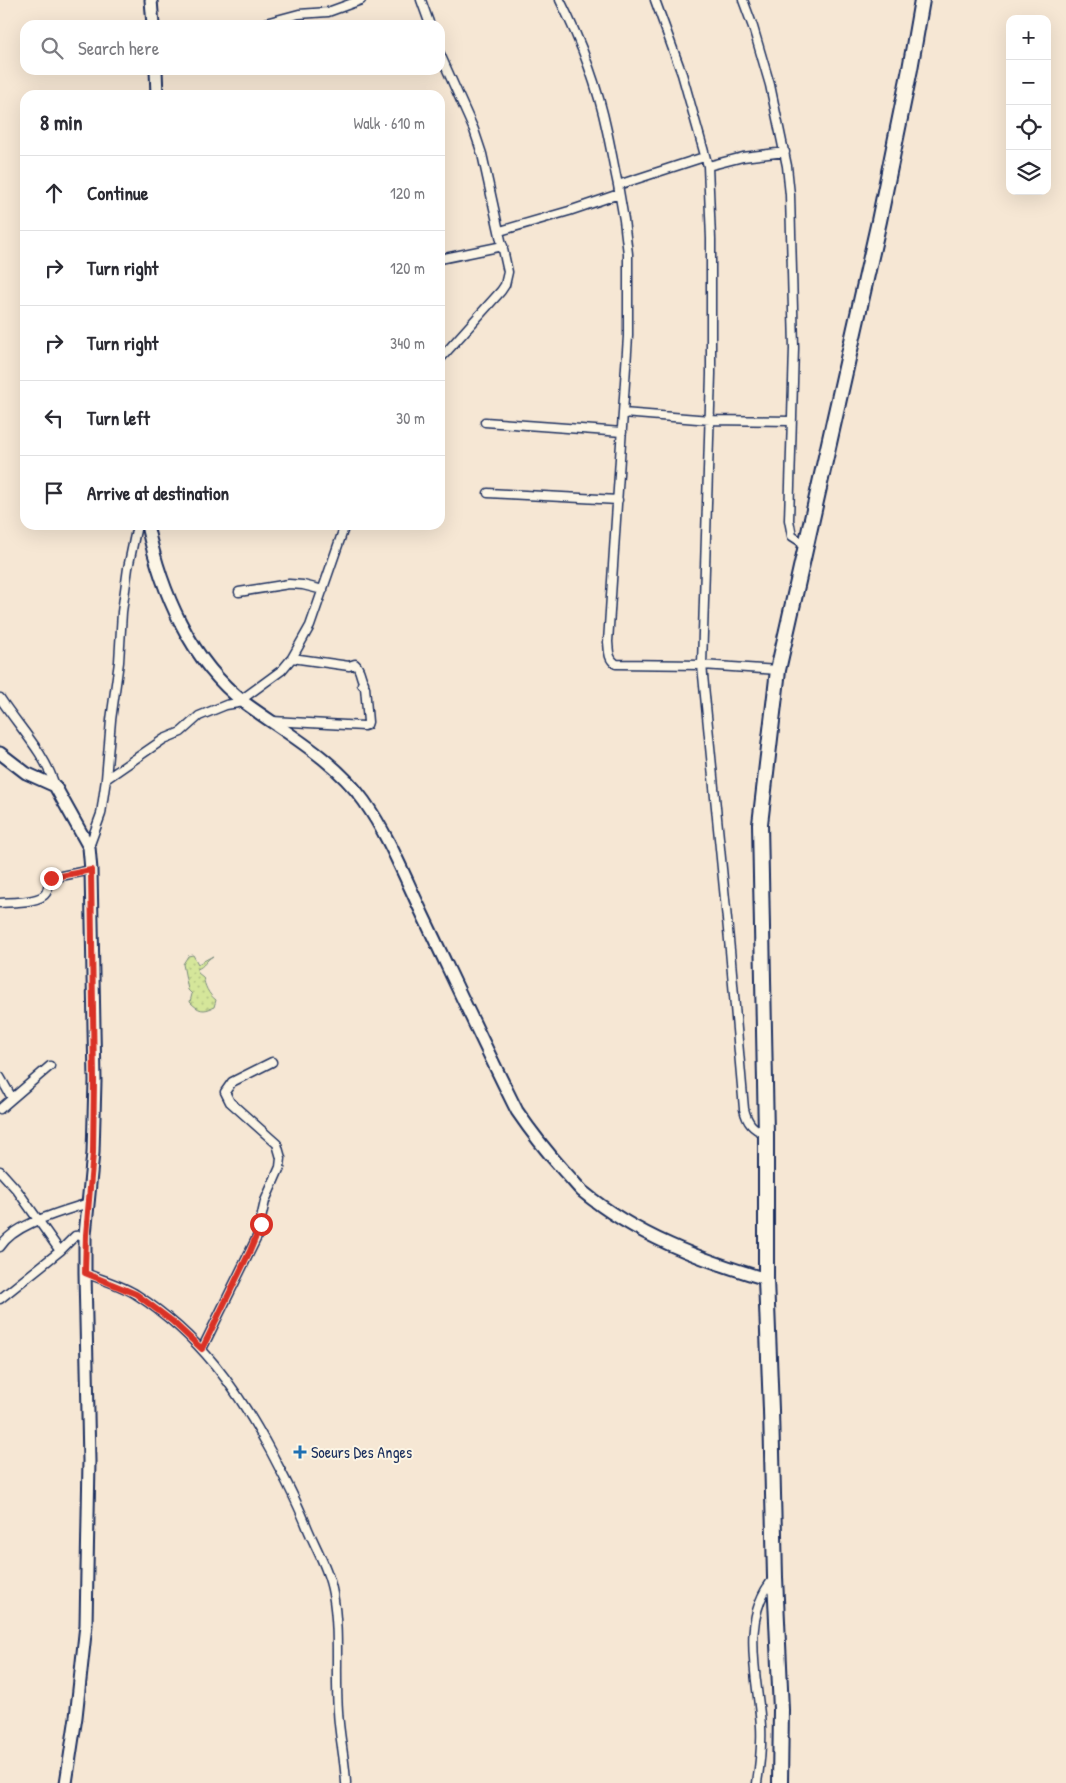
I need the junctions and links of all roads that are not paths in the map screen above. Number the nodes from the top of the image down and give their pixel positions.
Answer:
1 (151, 0) edge
2 (360, 0) edge
3 (421, 0) edge
4 (560, 0) edge
5 (655, 0) edge
6 (743, 0) edge
7 (922, 0) edge
8 (153, 20) edge
9 (277, 20) edge
10 (428, 20) edge
11 (445, 65) edge
12 (156, 75) edge
13 (157, 90) edge
14 (785, 152) junction
15 (704, 157) junction
16 (708, 166) junction
17 (618, 185) junction
18 (619, 194) junction
19 (500, 231) junction
20 (503, 246) junction
21 (445, 258) edge
22 (445, 354) edge
23 (623, 413) junction
24 (710, 420) junction
25 (791, 421) junction
26 (485, 422) dead end
27 (622, 432) junction
28 (488, 493) dead end
29 (618, 500) junction
30 (136, 530) edge
31 (148, 530) edge
32 (343, 530) edge
33 (806, 545) junction
34 (323, 590) junction
35 (239, 592) dead end
36 (292, 658) junction
37 (702, 665) junction
38 (778, 670) junction
39 (0, 698) edge
40 (242, 701) junction
41 (270, 720) junction
42 (0, 753) edge
43 (106, 779) junction
44 (55, 786) junction
45 (89, 847) junction
46 (91, 870) junction
47 (0, 903) edge
48 (272, 1062) dead end
49 (50, 1066) dead end
50 (0, 1077) edge
51 (12, 1098) junction
52 (0, 1109) edge
53 (766, 1134) junction
54 (0, 1171) edge
55 (88, 1203) junction
56 (38, 1221) junction
57 (86, 1235) junction
58 (0, 1247) edge
59 (60, 1251) junction
60 (85, 1273) junction
61 (766, 1279) junction
62 (0, 1299) edge
63 (202, 1349) junction
64 (775, 1577) junction
65 (66, 1783) edge
66 (346, 1783) edge
67 (757, 1783) edge
68 (780, 1783) edge

1 - 8 street
2 - 9 street
3 - 10 street
4 - 17 street
5 - 15 street
6 - 14 street
7 - 33 highway
11 - 19 street
12 - 13 street
14 - 16 street
14 - 25 street
15 - 16 street
15 - 17 street
16 - 24 street
17 - 18 street
18 - 19 street
18 - 23 street
19 - 20 street
20 - 21 street
20 - 22 street
23 - 24 street
23 - 27 street
24 - 25 street
24 - 37 street
25 - 33 street
26 - 27 street
27 - 29 street
28 - 29 street
29 - 37 street
30 - 43 street
31 - 40 street
32 - 34 street
33 - 38 highway
34 - 35 street
34 - 36 street
36 - 40 street
36 - 41 street
37 - 38 street
37 - 53 street
38 - 53 highway
39 - 44 street
40 - 41 street
40 - 43 street
41 - 61 street
42 - 44 street
43 - 45 street
44 - 45 street
45 - 46 street
46 - 47 street
46 - 55 street
48 - 63 street
49 - 51 street
50 - 51 street
51 - 52 street
53 - 61 highway
54 - 56 street
55 - 56 street
55 - 57 street
56 - 58 street
56 - 59 street
57 - 59 street
57 - 60 street
59 - 62 street
60 - 63 street
60 - 65 street
61 - 64 highway
63 - 66 street
64 - 67 street
64 - 68 highway

